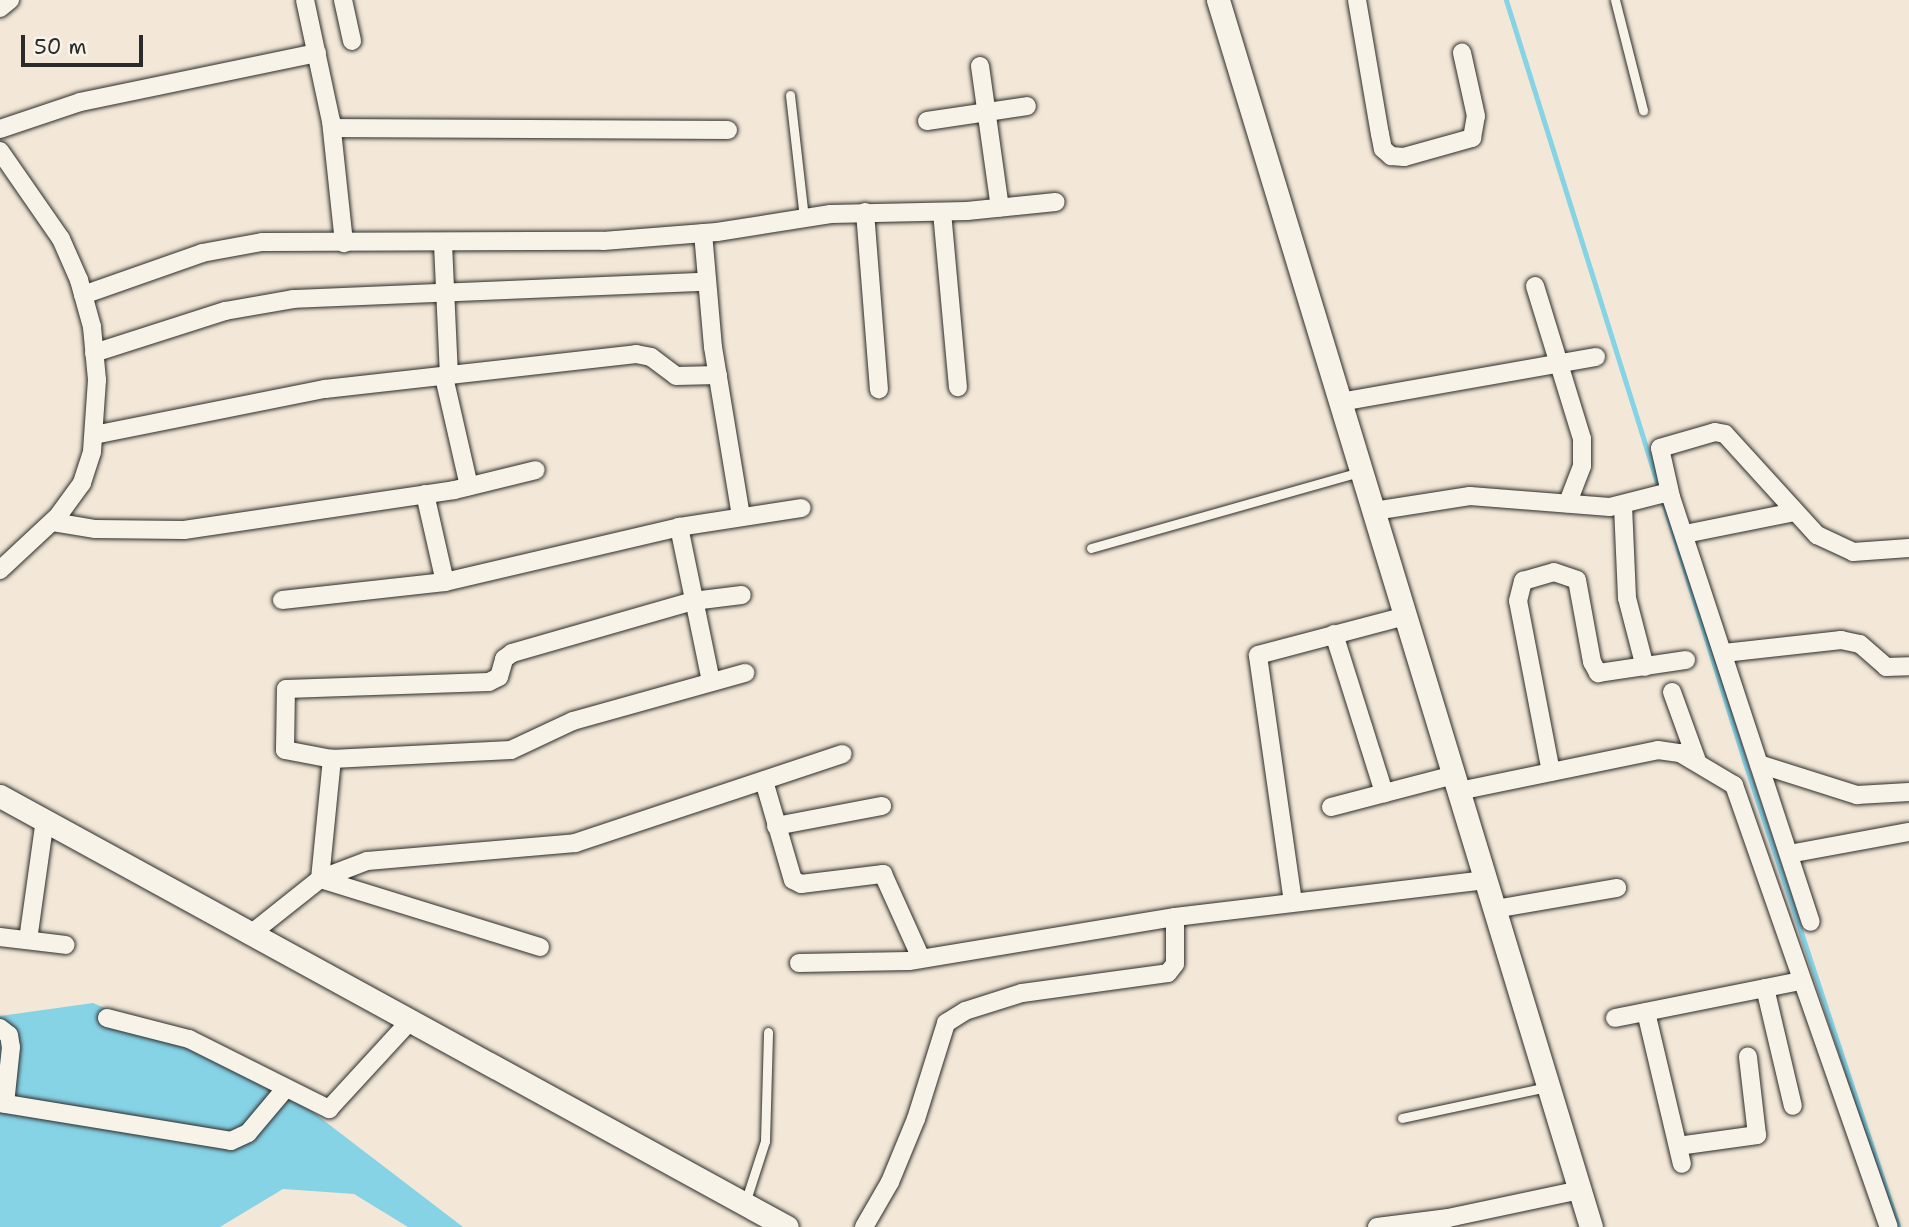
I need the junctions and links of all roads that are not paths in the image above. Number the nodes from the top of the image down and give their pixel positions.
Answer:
1 (10, 0) edge
2 (305, 0) edge
3 (343, 0) edge
4 (1218, 0) edge
5 (1357, 0) edge
6 (1615, 0) edge
7 (0, 8) edge
8 (352, 41) dead end
9 (1461, 52) dead end
10 (317, 53) junction
11 (980, 66) dead end
12 (790, 95) dead end
13 (1027, 106) dead end
14 (1643, 110) dead end
15 (987, 113) junction
16 (927, 121) dead end
17 (332, 128) junction
18 (0, 129) edge
19 (728, 130) dead end
20 (3, 160) edge
21 (1056, 202) dead end
22 (1000, 208) junction
23 (865, 212) junction
24 (942, 212) junction
25 (804, 218) junction
26 (703, 233) junction
27 (344, 243) junction
28 (443, 244) junction
29 (707, 282) junction
30 (1535, 286) dead end
31 (444, 292) junction
32 (83, 295) junction
33 (94, 353) junction
34 (1596, 357) dead end
35 (1560, 365) junction
36 (718, 375) junction
37 (446, 377) junction
38 (958, 387) dead end
39 (879, 388) dead end
40 (1340, 402) junction
41 (94, 435) junction
42 (536, 470) dead end
43 (1362, 471) junction
44 (469, 486) junction
45 (425, 494) junction
46 (1663, 496) junction
47 (1568, 503) junction
48 (1623, 506) junction
49 (802, 508) dead end
50 (1374, 511) junction
51 (1794, 512) junction
52 (741, 517) junction
53 (53, 522) junction
54 (679, 527) junction
55 (1685, 534) junction
56 (1091, 548) dead end
57 (1909, 548) edge
58 (0, 570) edge
59 (445, 582) junction
60 (742, 595) dead end
61 (282, 600) dead end
62 (693, 601) junction
63 (1406, 616) junction
64 (1334, 634) junction
65 (1724, 653) junction
66 (1686, 660) dead end
67 (1909, 666) edge
68 (1645, 667) junction
69 (745, 673) dead end
70 (711, 682) junction
71 (1672, 692) dead end
72 (843, 754) dead end
73 (332, 759) junction
74 (1697, 761) junction
75 (1759, 764) junction
76 (1551, 772) junction
77 (764, 781) junction
78 (1456, 783) junction
79 (1909, 792) edge
80 (1384, 793) junction
81 (0, 796) edge
82 (882, 806) dead end
83 (1331, 807) dead end
84 (45, 819) junction
85 (776, 826) junction
86 (1909, 832) edge
87 (1789, 854) junction
88 (320, 879) junction
89 (1486, 880) junction
90 (1617, 888) dead end
91 (1293, 902) junction
92 (1495, 909) junction
93 (1175, 916) junction
94 (1811, 922) dead end
95 (252, 933) junction
96 (0, 937) edge
97 (28, 940) junction
98 (65, 945) dead end
99 (540, 947) dead end
100 (921, 958) junction
101 (799, 962) dead end
102 (1800, 981) junction
103 (1765, 988) junction
104 (1646, 1012) junction
105 (107, 1018) dead end
106 (1615, 1018) dead end
107 (408, 1023) junction
108 (0, 1028) edge
109 (768, 1032) dead end
110 (1748, 1057) dead end
111 (1548, 1086) junction
112 (285, 1089) junction
113 (2, 1104) edge
114 (1793, 1106) dead end
115 (1402, 1118) dead end
116 (1678, 1146) junction
117 (1682, 1164) dead end
118 (1580, 1190) junction
119 (744, 1204) junction
120 (787, 1227) edge
121 (864, 1227) edge
122 (1377, 1227) edge
123 (1591, 1227) edge
124 (1889, 1227) edge

1 - 7 street
2 - 10 street
3 - 8 street
4 - 40 street
5 - 9 street
6 - 14 lane
10 - 17 street
10 - 18 street
11 - 15 street
12 - 25 lane
13 - 15 street
15 - 16 street
15 - 22 street
17 - 19 street
17 - 27 street
20 - 32 street
21 - 22 street
22 - 24 street
23 - 24 street
23 - 25 street
23 - 39 street
24 - 38 street
25 - 26 street
26 - 28 street
26 - 29 street
27 - 28 street
27 - 32 street
28 - 31 street
29 - 31 street
29 - 36 street
30 - 35 street
31 - 33 street
31 - 37 street
32 - 33 street
33 - 41 street
34 - 35 street
35 - 40 street
35 - 47 street
36 - 37 street
36 - 52 street
37 - 41 street
37 - 44 street
40 - 43 street
41 - 53 street
42 - 44 street
43 - 50 street
43 - 56 lane
44 - 45 street
45 - 53 street
45 - 59 street
46 - 48 street
46 - 51 street
46 - 55 street
47 - 48 street
47 - 50 street
48 - 68 street
49 - 52 street
50 - 63 street
51 - 55 street
51 - 57 street
52 - 54 street
53 - 58 street
54 - 59 street
54 - 62 street
55 - 65 street
59 - 61 street
60 - 62 street
62 - 70 street
62 - 73 street
63 - 64 street
63 - 78 street
64 - 80 street
64 - 91 street
65 - 67 street
65 - 75 street
66 - 68 street
68 - 76 street
69 - 70 street
70 - 73 street
71 - 74 street
72 - 77 street
73 - 88 street
74 - 76 street
74 - 102 street
75 - 79 street
75 - 87 street
76 - 78 street
77 - 85 street
77 - 88 street
78 - 80 street
78 - 89 street
80 - 83 street
81 - 84 street
82 - 85 street
84 - 95 street
84 - 97 street
85 - 100 street
86 - 87 street
87 - 94 street
88 - 95 street
88 - 99 street
89 - 91 street
89 - 92 street
90 - 92 street
91 - 93 street
92 - 111 street
93 - 100 street
93 - 121 street
95 - 107 street
96 - 97 street
97 - 98 street
100 - 101 street
102 - 103 street
102 - 124 street
103 - 104 street
103 - 114 street
104 - 106 street
104 - 116 street
105 - 112 street
107 - 112 street
107 - 119 street
108 - 113 street
109 - 119 lane
110 - 116 street
111 - 115 lane
111 - 118 street
112 - 113 street
116 - 117 street
118 - 122 street
118 - 123 street
119 - 120 street

